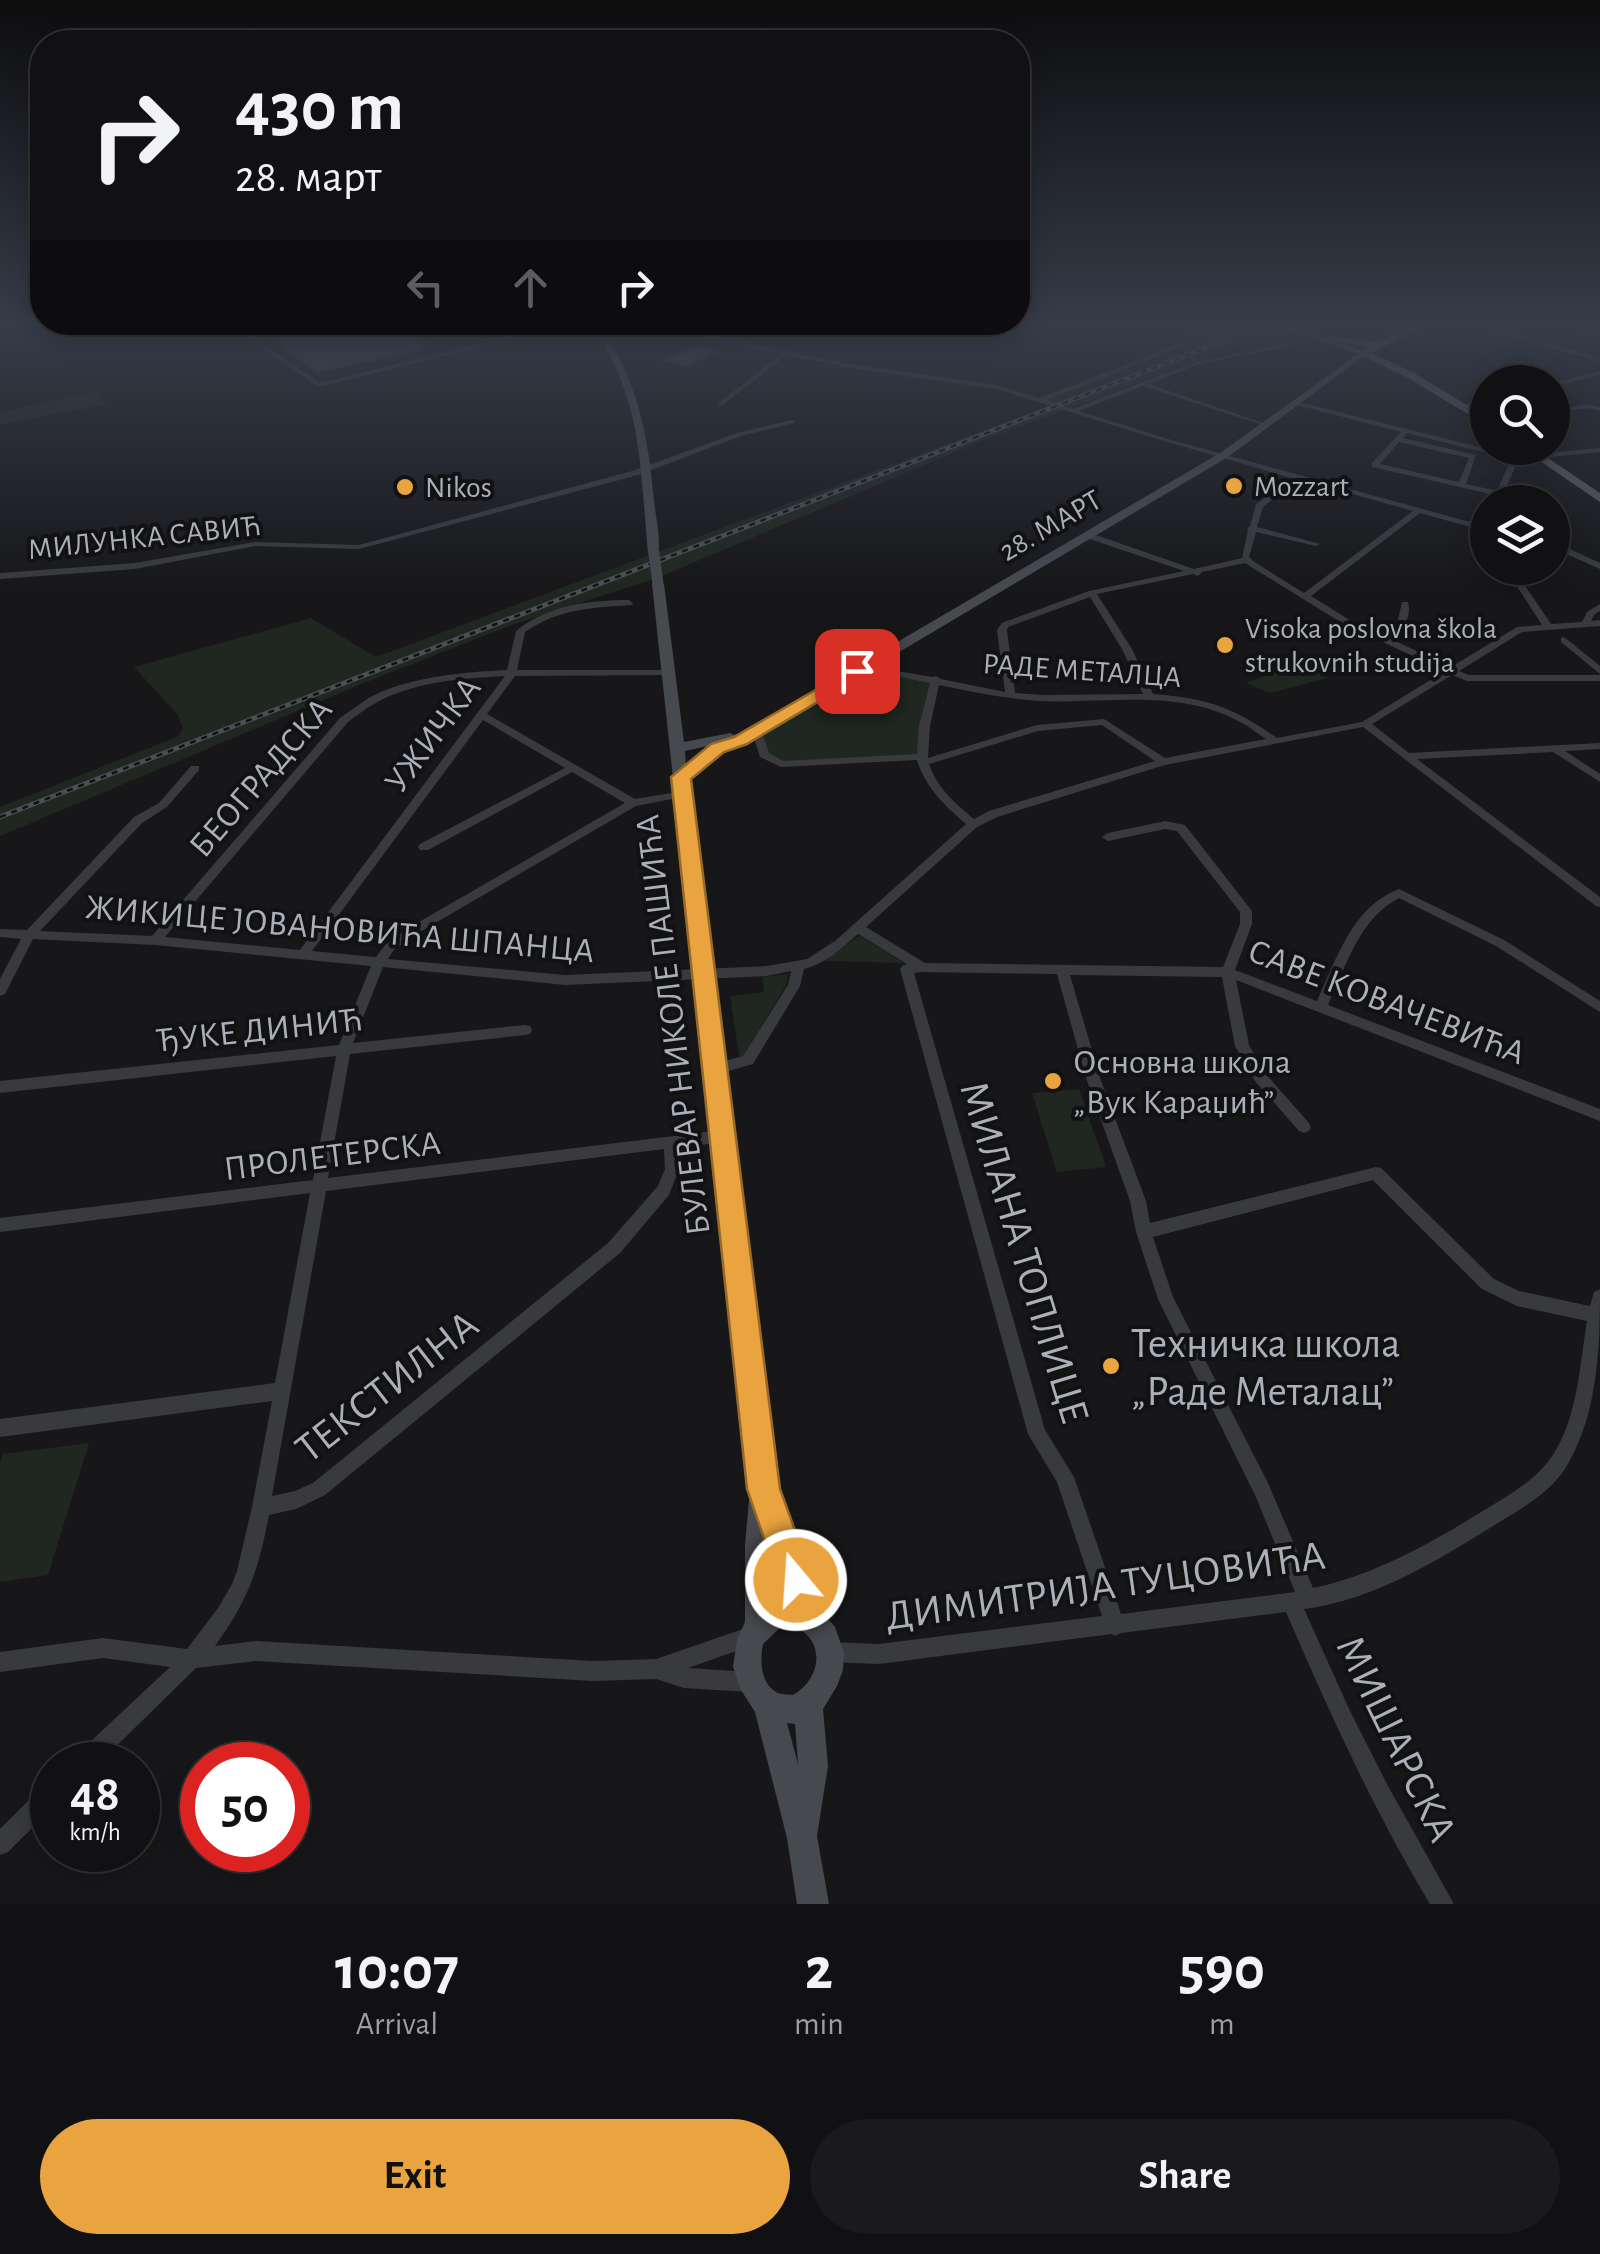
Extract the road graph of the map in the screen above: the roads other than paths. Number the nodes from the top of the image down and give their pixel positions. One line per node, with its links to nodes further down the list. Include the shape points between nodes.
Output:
1 (635, 413): 17 (main road, БУЛЕВАР НИКОЛЕ ПАШИЋА)
2 (1078, 413): 7 (street)
3 (1091, 413): 7 (street)
4 (1228, 413): 9 (street)
5 (1283, 413): 9 (main road, 28. МАРТ)
6 (1336, 413): 10 (street)
7 (1094, 418): 15 (street)
8 (792, 422): 17 (street, МИЛУНКА САВИЋ, via 739,434)
9 (1267, 426): 15 (main road, 28. МАРТ)
10 (1406, 430): 11 (street); 12 (street)
11 (1398, 439): 19 (street, via 1473,457); 19 (street, via 1375,465)
12 (1470, 446)
13 (1600, 450): 14 (street)
14 (1570, 451)
15 (1224, 455): 18 (street); 25 (main road, 28. МАРТ)
16 (1551, 465): 21 (main road)
17 (643, 471): 31 (street, МИЛУНКА САВИЋ, via 359,547 255,544 119,568); 45 (main road, БУЛЕВАР НИКОЛЕ ПАШИЋА, bridge)
18 (1299, 476): 22 (street); 24 (street, via 1259,506)
19 (1462, 485): 20 (street)
20 (1470, 488)
21 (1600, 498)
22 (1420, 510): 23 (street); 34 (street)
23 (1470, 523)
24 (1250, 528): 26 (street); 28 (street)
25 (1087, 535): 30 (street); 43 (main road, 28. МАРТ)
26 (1316, 544)
27 (1570, 552): 29 (street)
28 (1246, 560): 30 (street); 34 (street)
29 (1600, 566)
30 (1198, 573): 33 (street)
31 (0, 576)
32 (1518, 585): 40 (street)
33 (1092, 594): 49 (street, via 1002,628); 50 (street)
34 (1304, 597): 41 (street)
35 (629, 604): 47 (street, УЖИЧКА, via 582,605 529,624 517,640)
36 (1405, 604): 41 (street, via 1401,624)
37 (1600, 607): 38 (street)
38 (1586, 623): 39 (street); 40 (street)
39 (1600, 623)
40 (1540, 626): 44 (street, via 1520,629)
41 (1384, 640): 44 (street)
42 (1564, 640): 46 (street)
43 (864, 667): 48 (street, РАДЕ МЕТАЛЦА); 54 (main road, 28. МАРТ)
44 (1449, 671): 46 (street, via 1485,680); 53 (street)
45 (668, 674): 47 (street, БЕОГРАДСКА); 52 (main road, БУЛЕВАР НИКОЛЕ ПАШИЋА)
46 (1600, 674)
47 (511, 675): 51 (street, УЖИЧКА); 75 (street, БЕОГРАДСКА, via 442,678 361,705)
48 (936, 679): 49 (street, РАДЕ МЕТАЛЦА); 61 (street, РАДЕ МЕТАЛЦА)
49 (1010, 695): 50 (street, РАДЕ МЕТАЛЦА)
50 (1148, 695): 55 (street, РАДЕ МЕТАЛЦА, via 1225,713)
51 (482, 715): 64 (street); 76 (street, УЖИЧКА)
52 (673, 721): 56 (main road); 58 (main road, БУЛЕВАР НИКОЛЕ ПАШИЋА)
53 (1365, 724): 55 (street); 60 (street)
54 (755, 729): 56 (main road, 28. МАРТ); 61 (street, via 764,755 781,764)
55 (1275, 741): 62 (street)
56 (718, 744): 58 (main road); 66 (main road, 28. МАРТ)
57 (1600, 746): 59 (street)
58 (677, 748): 66 (main road, БУЛЕВАР НИКОЛЕ ПАШИЋА)
59 (1557, 750): 60 (street); 65 (street)
60 (1409, 756): 71 (street)
61 (921, 760): 62 (street, via 1038,728 1104,722); 68 (street, via 936,793)
62 (1164, 762): 68 (street)
63 (195, 768): 74 (street, ЖИКИЦЕ ЈОВАНОВИЋА ШПАНЦА)
64 (572, 768): 67 (street); 70 (street)
65 (1600, 779)
66 (682, 785): 67 (street); 83 (main road, БУЛЕВАР НИКОЛЕ ПАШИЋА)
67 (632, 803): 77 (street, via 410,934)
68 (973, 824): 72 (street)
69 (1108, 837): 82 (street, via 1165,826 1186,831 1248,914)
70 (424, 847)
71 (1600, 903)
72 (859, 929): 78 (street); 79 (street)
73 (0, 932): 74 (street, ЖИКИЦЕ ЈОВАНОВИЋА ШПАНЦА)
74 (30, 934): 75 (street, ЖИКИЦЕ ЈОВАНОВИЋА ШПАНЦА); 81 (street)
75 (155, 941): 76 (street, ЖИКИЦЕ ЈОВАНОВИЋА ШПАНЦА)
76 (303, 955): 77 (street, ЖИКИЦЕ ЈОВАНОВИЋА ШПАНЦА)
77 (379, 962): 83 (street, ЖИКИЦЕ ЈОВАНОВИЋА ШПАНЦА, via 564,980); 88 (street)
78 (798, 967): 83 (street, ЖИКИЦЕ ЈОВАНОВИЋА ШПАНЦА); 89 (street, via 794,986 748,1060)
79 (923, 968): 80 (street, САВЕ КОВАЧЕВИЋА); 105 (street, МИЛАНА ТОПЛИЦЕ, via 906,969 1037,1434 1065,1477)
80 (1062, 969): 82 (street, САВЕ КОВАЧЕВИЋА); 97 (street, МИШАРСКА)
81 (5, 972): 84 (street)
82 (1228, 972): 85 (street, САВЕ КОВАЧЕВИЋА); 92 (street, via 1246,1057)
83 (704, 976): 89 (main road, БУЛЕВАР НИКОЛЕ ПАШИЋА)
84 (0, 991)
85 (1321, 1007): 86 (street, via 1364,918 1399,893 1500,943); 91 (street, САВЕ КОВАЧЕВИЋА)
86 (1600, 1007)
87 (525, 1030): 88 (street, ЂУКЕ ДИНИЋ)
88 (344, 1049): 90 (street, ЂУКЕ ДИНИЋ); 95 (street)
89 (715, 1070): 93 (main road, БУЛЕВАР НИКОЛЕ ПАШИЋА)
90 (0, 1087)
91 (1600, 1114)
92 (1304, 1127)
93 (723, 1136): 94 (street); 101 (main road, БУЛЕВАР НИКОЛЕ ПАШИЋА)
94 (672, 1144): 95 (street, ПРОЛЕТЕРСКА); 102 (street, ТЕКСТИЛНА, via 664,1190 614,1248 318,1489)
95 (318, 1186): 96 (street, ПРОЛЕТЕРСКА); 99 (street)
96 (0, 1226)
97 (1144, 1232): 98 (street, ДИМИТРИЈА ТУЦОВИЋА, via 1376,1173 1488,1284 1517,1298); 103 (street, МИШАРСКА, via 1166,1300 1262,1489)
98 (1598, 1306): 103 (street, ДИМИТРИЈА ТУЦОВИЋА, via 1574,1434 1545,1478 1404,1568)
99 (280, 1391): 100 (street); 102 (street)
100 (0, 1428)
101 (764, 1489): 104 (main road, БУЛЕВАР НИКОЛЕ ПАШИЋА); 106 (main road, БУЛЕВАР НИКОЛЕ ПАШИЋА)
102 (261, 1507): 108 (street, via 238,1592)
103 (1300, 1601): 105 (street, ДИМИТРИЈА ТУЦОВИЋА); 118 (street, МИШАРСКА, via 1362,1761)
104 (808, 1615): 106 (main road, via 782,1610); 107 (main road, БУЛЕВАР НИКОЛЕ ПАШИЋА)
105 (1115, 1626): 107 (street, ДИМИТРИЈА ТУЦОВИЋА, via 879,1654)
106 (755, 1630): 110 (street); 111 (main road, БУЛЕВАР НИКОЛЕ ПАШИЋА, via 746,1667)
107 (831, 1652): 112 (main road, via 827,1683)
108 (190, 1659): 109 (street, via 103,1648); 110 (street, via 256,1651); 113 (street)
109 (0, 1662)
110 (656, 1669): 111 (street)
111 (759, 1694): 112 (main road, via 781,1710); 115 (main road, БУЛЕВАР НИКОЛЕ ПАШИЋА)
112 (808, 1706): 115 (main road, БУЛЕВАР НИКОЛЕ ПАШИЋА, via 813,1766)
113 (105, 1742)
114 (30, 1815): 116 (street)
115 (802, 1838): 117 (main road, БУЛЕВАР НИКОЛЕ ПАШИЋА)
116 (0, 1844)
117 (813, 1904)
118 (1443, 1904)

